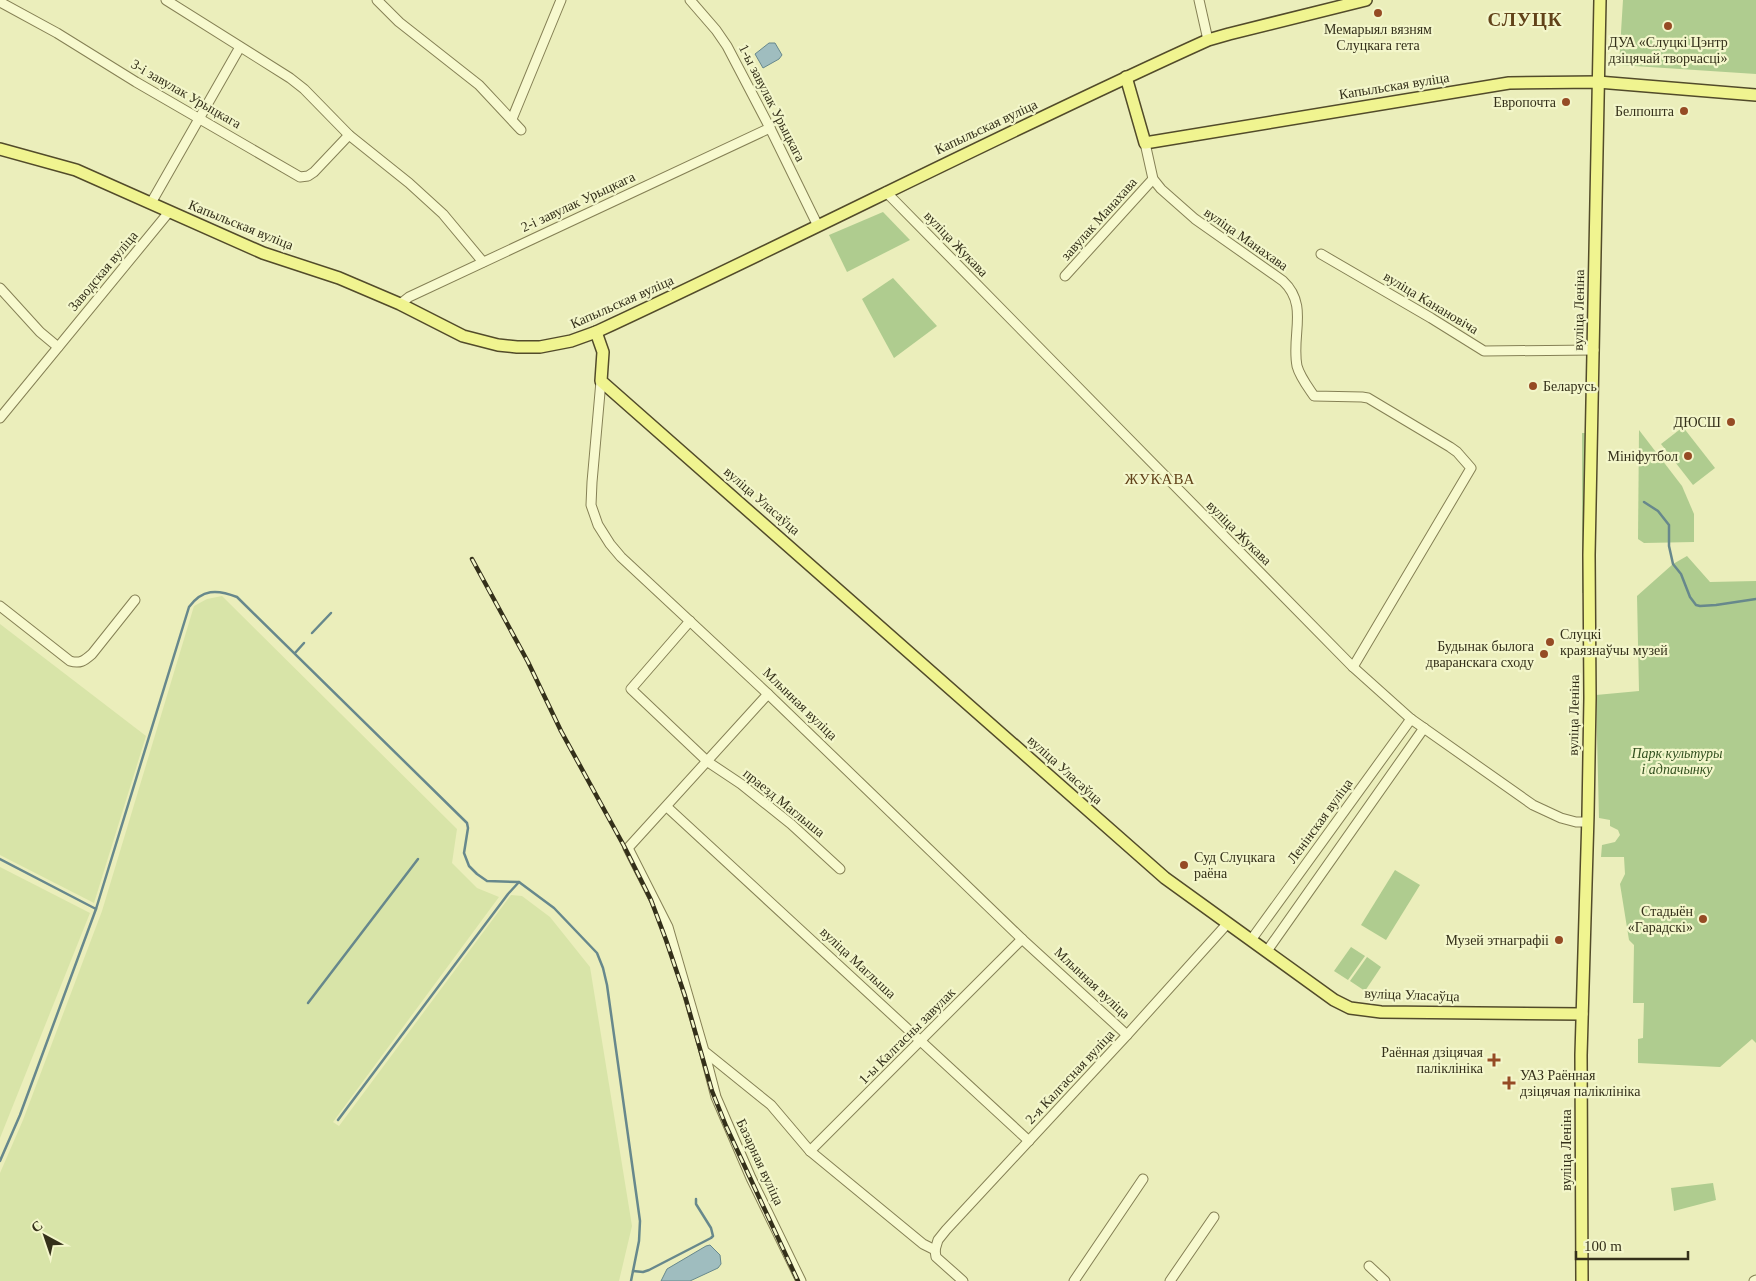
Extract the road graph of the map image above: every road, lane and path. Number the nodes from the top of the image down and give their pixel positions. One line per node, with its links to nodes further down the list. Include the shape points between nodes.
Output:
1 (166, 0): 10 (street)
2 (377, 0): 15 (street, via 399,22 479,85)
3 (561, 0): 15 (street)
4 (690, 0): 16 (street, 1-ы завулак Урыцкага, via 728,46)
5 (1199, 0): 9 (street)
6 (1366, 0): 9 (main road, Капыльская вуліца)
7 (1600, 0): 12 (main road, вуліца Леніна)
8 (0, 2): 14 (street, 3-і завулак Урыцкага)
9 (1208, 40): 11 (main road, Капыльская вуліца)
10 (240, 47): 14 (street); 18 (street, via 304,89)
11 (1126, 77): 19 (main road); 22 (main road, Капыльская вуліца)
12 (1598, 82): 13 (main road, Капыльская вуліца); 19 (main road, Капыльская вуліца, via 1509,83); 33 (main road, вуліца Леніна)
13 (1756, 95)
14 (199, 118): 18 (street, 3-і завулак Урыцкага, via 300,177 314,172); 23 (street)
15 (512, 119): 17 (street)
16 (770, 128): 25 (street, 1-ы завулак Урыцкага); 27 (street, 2-і завулак Урыцкага)
17 (521, 130)
18 (350, 135): 27 (street, via 443,214)
19 (1145, 143): 21 (street)
20 (0, 149): 23 (main road, Капыльская вуліца, via 76,170)
21 (1153, 179): 28 (street, завулак Манахава); 39 (street, вуліца Манахава, via 1177,205 1283,281 1293,293 1297,311 1297,366 1314,396 1368,398 1457,452 1471,468)
22 (886, 192): 25 (main road, Капыльская вуліца); 39 (street, вуліца Жукава)
23 (151, 203): 24 (main road, Капыльская вуліца)
24 (169, 212): 30 (main road, Капыльская вуліца, via 263,253 339,278); 32 (street, Заводская вуліца)
25 (818, 226): 31 (main road, Капыльская вуліца)
26 (1321, 254): 33 (street, вуліца Канановіча, via 1484,351)
27 (483, 262): 30 (street, 2-і завулак Урыцкага)
28 (1065, 276)
29 (0, 288): 32 (street)
30 (400, 304): 31 (main road, Капыльская вуліца, via 463,336 517,347 571,342)
31 (596, 332): 34 (main road, Млынная вуліца, via 603,352)
32 (58, 347): 35 (street, Заводская вуліца)
33 (1594, 350): 45 (main road, вуліца Леніна)
34 (601, 381): 38 (street, Млынная вуліца, via 592,482 592,505 598,525 621,557); 47 (main road, вуліца Уласаўца, via 1165,878)
35 (0, 418)
36 (135, 600): 37 (street, via 92,654 77,663 70,661)
37 (0, 606)
38 (690, 621): 40 (street, Млынная вуліца); 43 (street, праезд Маглыша, via 631,689)
39 (1353, 667): 41 (street, вуліца Жукава)
40 (768, 694): 43 (street); 48 (street, Млынная вуліца)
41 (1411, 718): 42 (street, вуліца Жукава); 49 (street, Ленінская вуліца)
42 (1424, 728): 45 (street, вуліца Жукава, via 1534,805 1561,818); 50 (street)
43 (708, 762): 44 (street); 46 (street, праезд Маглыша, via 791,824)
44 (667, 806): 53 (street, вуліца Маглыша); 54 (street, Базарная вуліца, via 628,848 668,927)
45 (1588, 822): 51 (main road, вуліца Леніна)
46 (840, 869)
47 (1227, 924): 49 (main road, вуліца Уласаўца); 52 (street, 2-я Калгасная вуліца)
48 (1022, 939): 52 (street, Млынная вуліца); 53 (street, 1-ы Калгасны завулак)
49 (1251, 940): 50 (main road, вуліца Уласаўца)
50 (1267, 951): 51 (main road, вуліца Уласаўца, via 1350,1008 1381,1012)
51 (1582, 1014): 66 (main road, вуліца Леніна)
52 (1127, 1036): 55 (street, 2-я Калгасная вуліца)
53 (922, 1041): 55 (street, вуліца Маглыша); 56 (street, 1-ы Калгасны завулак)
54 (704, 1051): 56 (street, via 771,1105); 61 (street, Базарная вуліца, via 716,1097)
55 (1030, 1141): 59 (street, 2-я Калгасная вуліца, via 946,1230)
56 (810, 1151): 59 (street)
57 (1143, 1179): 63 (street)
58 (1214, 1217): 64 (street)
59 (934, 1250): 62 (street, via 936,1257)
60 (1369, 1266): 65 (street)
61 (801, 1281)
62 (963, 1281)
63 (1074, 1281)
64 (1170, 1281)
65 (1385, 1281)
66 (1582, 1281)

